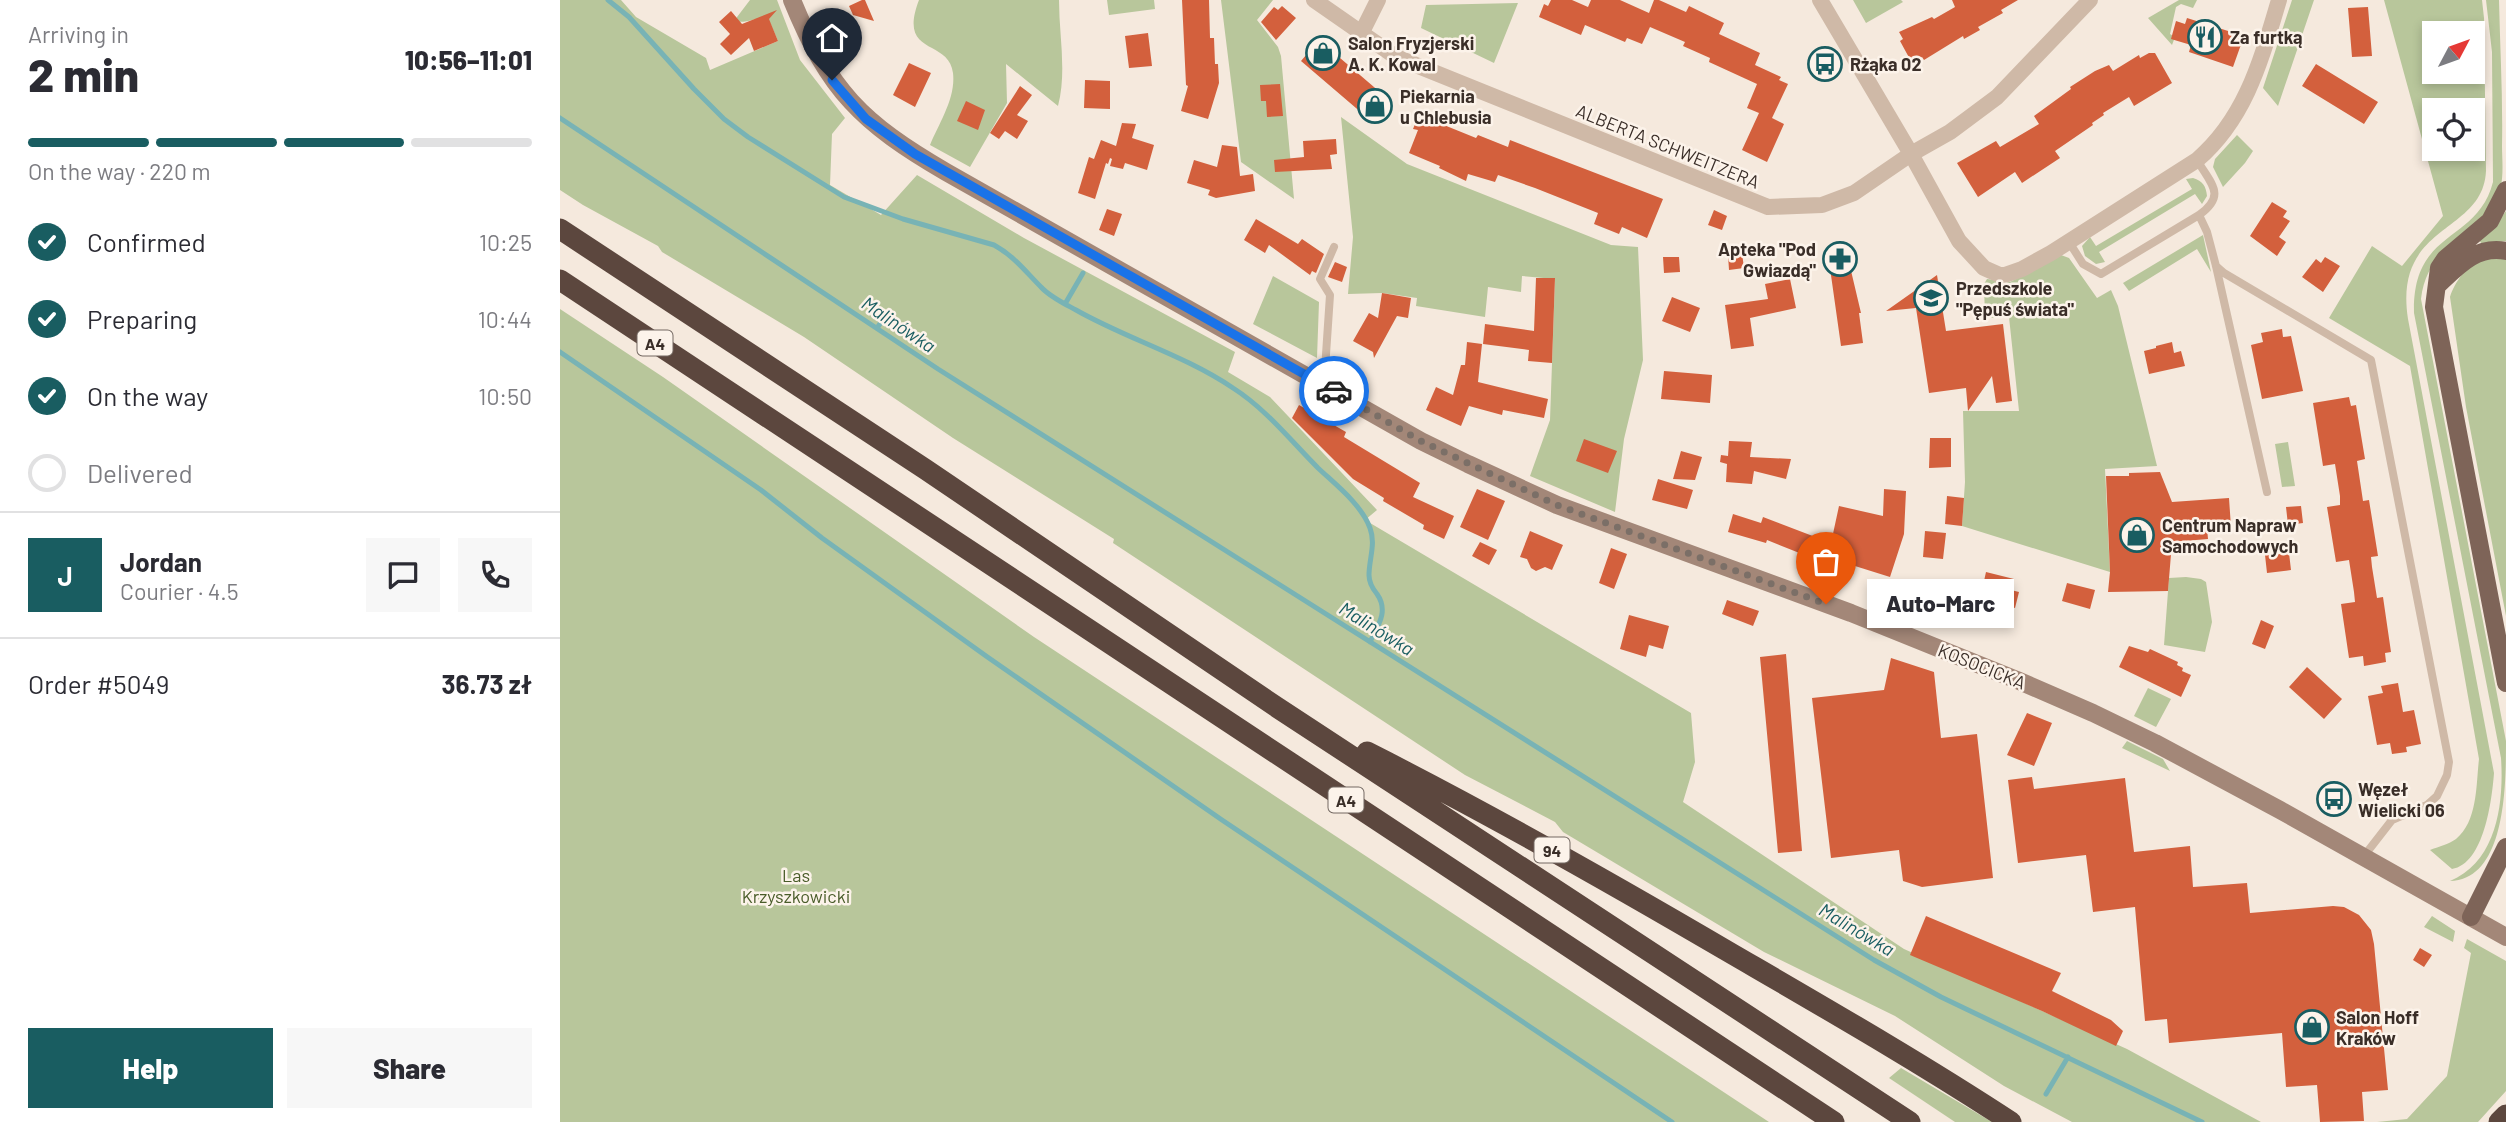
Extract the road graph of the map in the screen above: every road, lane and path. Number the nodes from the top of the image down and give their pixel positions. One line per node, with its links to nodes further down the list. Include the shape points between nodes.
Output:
1 (792, 0): 19 (street, KOSOCICKA, via 832,80 873,125 946,172)
2 (1314, 0): 7 (street, ALBERTA SCHWEITZERA)
3 (1378, 0): 7 (street)
4 (1820, 0): 8 (street)
5 (2091, 0): 8 (street, ALBERTA SCHWEITZERA, via 1997,97)
6 (2279, 0): 9 (street, via 2263,57 2240,109 2224,135)
7 (1361, 34): 8 (street, ALBERTA SCHWEITZERA, via 1396,57 1768,207 1822,205 1854,193)
8 (1911, 154): 13 (street, via 1959,241 1984,268 2002,276)
9 (2197, 160): 11 (lane, via 2215,196 2214,203); 13 (street)
10 (2506, 190): 18 (main road, via 2490,220 2445,259)
11 (2199, 215): 13 (lane, via 2101,274 2083,264); 16 (lane)
12 (560, 229): 22 (highway, A4)
13 (2069, 242)
14 (1334, 247): 19 (lane, via 1320,279 1330,295)
15 (2506, 251): 18 (main road, via 2476,254)
16 (2216, 265): 20 (lane); 24 (lane, via 2371,360 2449,762 2437,796 2392,820)
17 (560, 280): 27 (highway, A4)
18 (2437, 286): 21 (main road, via 2435,320)
19 (1324, 384): 24 (street, KOSOCICKA, via 1421,441 1557,505 1851,613 2093,713)
20 (2267, 492)
21 (2506, 683)
22 (1278, 708): 29 (highway, 94, via 1460,798 1640,899); 32 (highway, A4)
23 (2506, 847): 25 (main road)
24 (2364, 856): 25 (street, KOSOCICKA)
25 (2471, 917): 26 (street, KOSOCICKA)
26 (2506, 937)
27 (1809, 1105): 30 (highway); 31 (highway, A4)
28 (2506, 1115): 33 (highway)
29 (2009, 1119)
30 (1828, 1122)
31 (1834, 1122)
32 (1910, 1122)
33 (2499, 1122)

